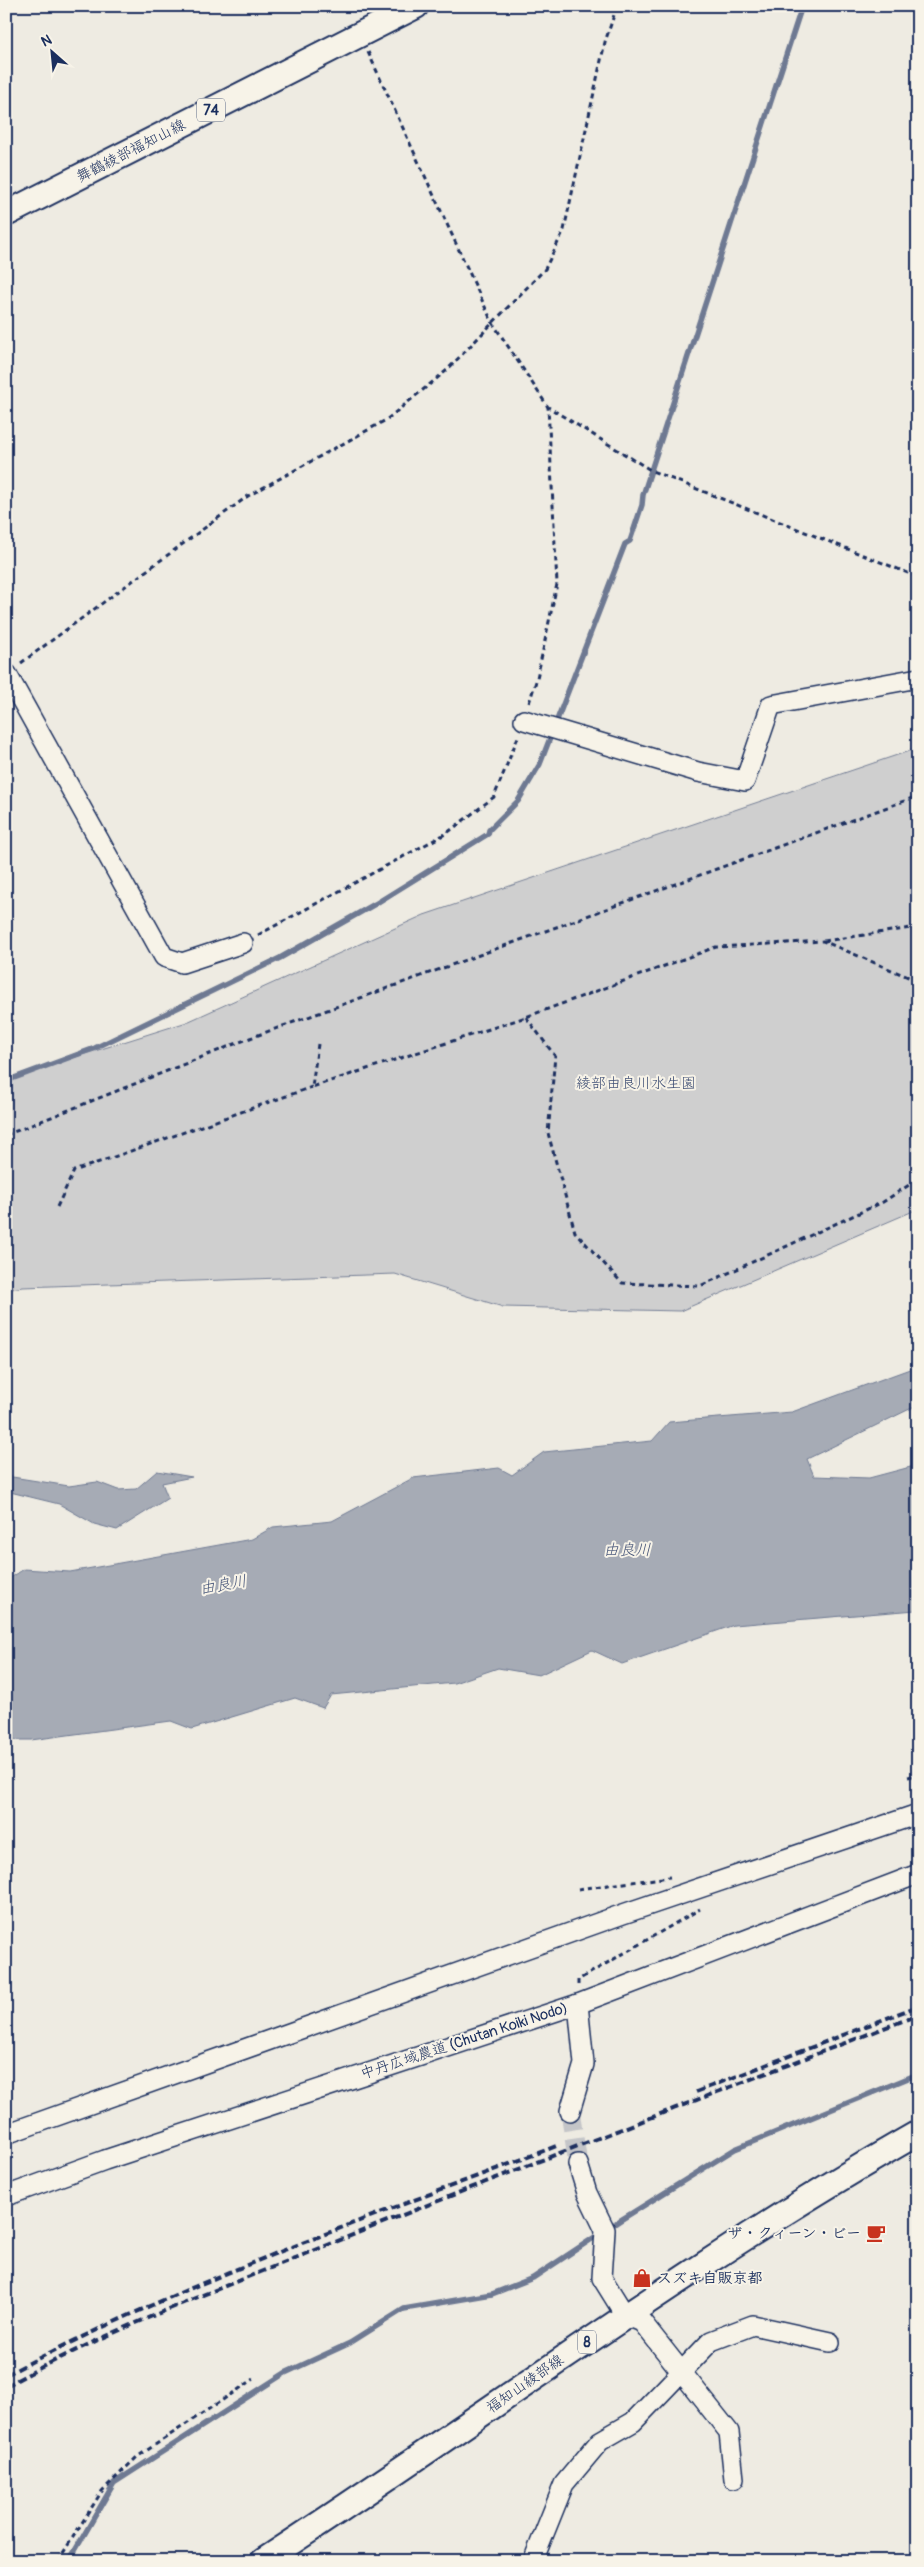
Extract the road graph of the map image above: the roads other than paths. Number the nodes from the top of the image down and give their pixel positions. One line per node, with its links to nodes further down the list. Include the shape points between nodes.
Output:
1 (416, 6): 2 (main road, 舞鶴綾部福知山線 / 74)
2 (6, 214)
3 (7, 674): 6 (street, via 164,957 182,963)
4 (918, 678): 5 (street, via 771,705 745,781 698,772)
5 (524, 720)
6 (243, 944)
7 (918, 1814): 11 (street, via 623,1914)
8 (918, 1874): 9 (street, 中丹広域農道 (Chutan Koiki Nodo))
9 (578, 2004): 10 (street, via 584,2064); 14 (street, 中丹広域農道 (Chutan Koiki Nodo), via 105,2160)
10 (570, 2111)
11 (6, 2134)
12 (918, 2134): 15 (main road, 福知山綾部線 / 8, via 874,2158)
13 (578, 2164): 15 (street, via 587,2193 605,2230 602,2278)
14 (6, 2196)
15 (625, 2315): 17 (street, via 642,2322); 19 (main road, 福知山綾部線 / 8, via 398,2473)
16 (830, 2342): 17 (street, via 753,2325 711,2341)
17 (681, 2371): 18 (street, via 729,2432); 20 (street, via 633,2422 600,2441 564,2484)
18 (734, 2479)
19 (262, 2561)
20 (533, 2561)

